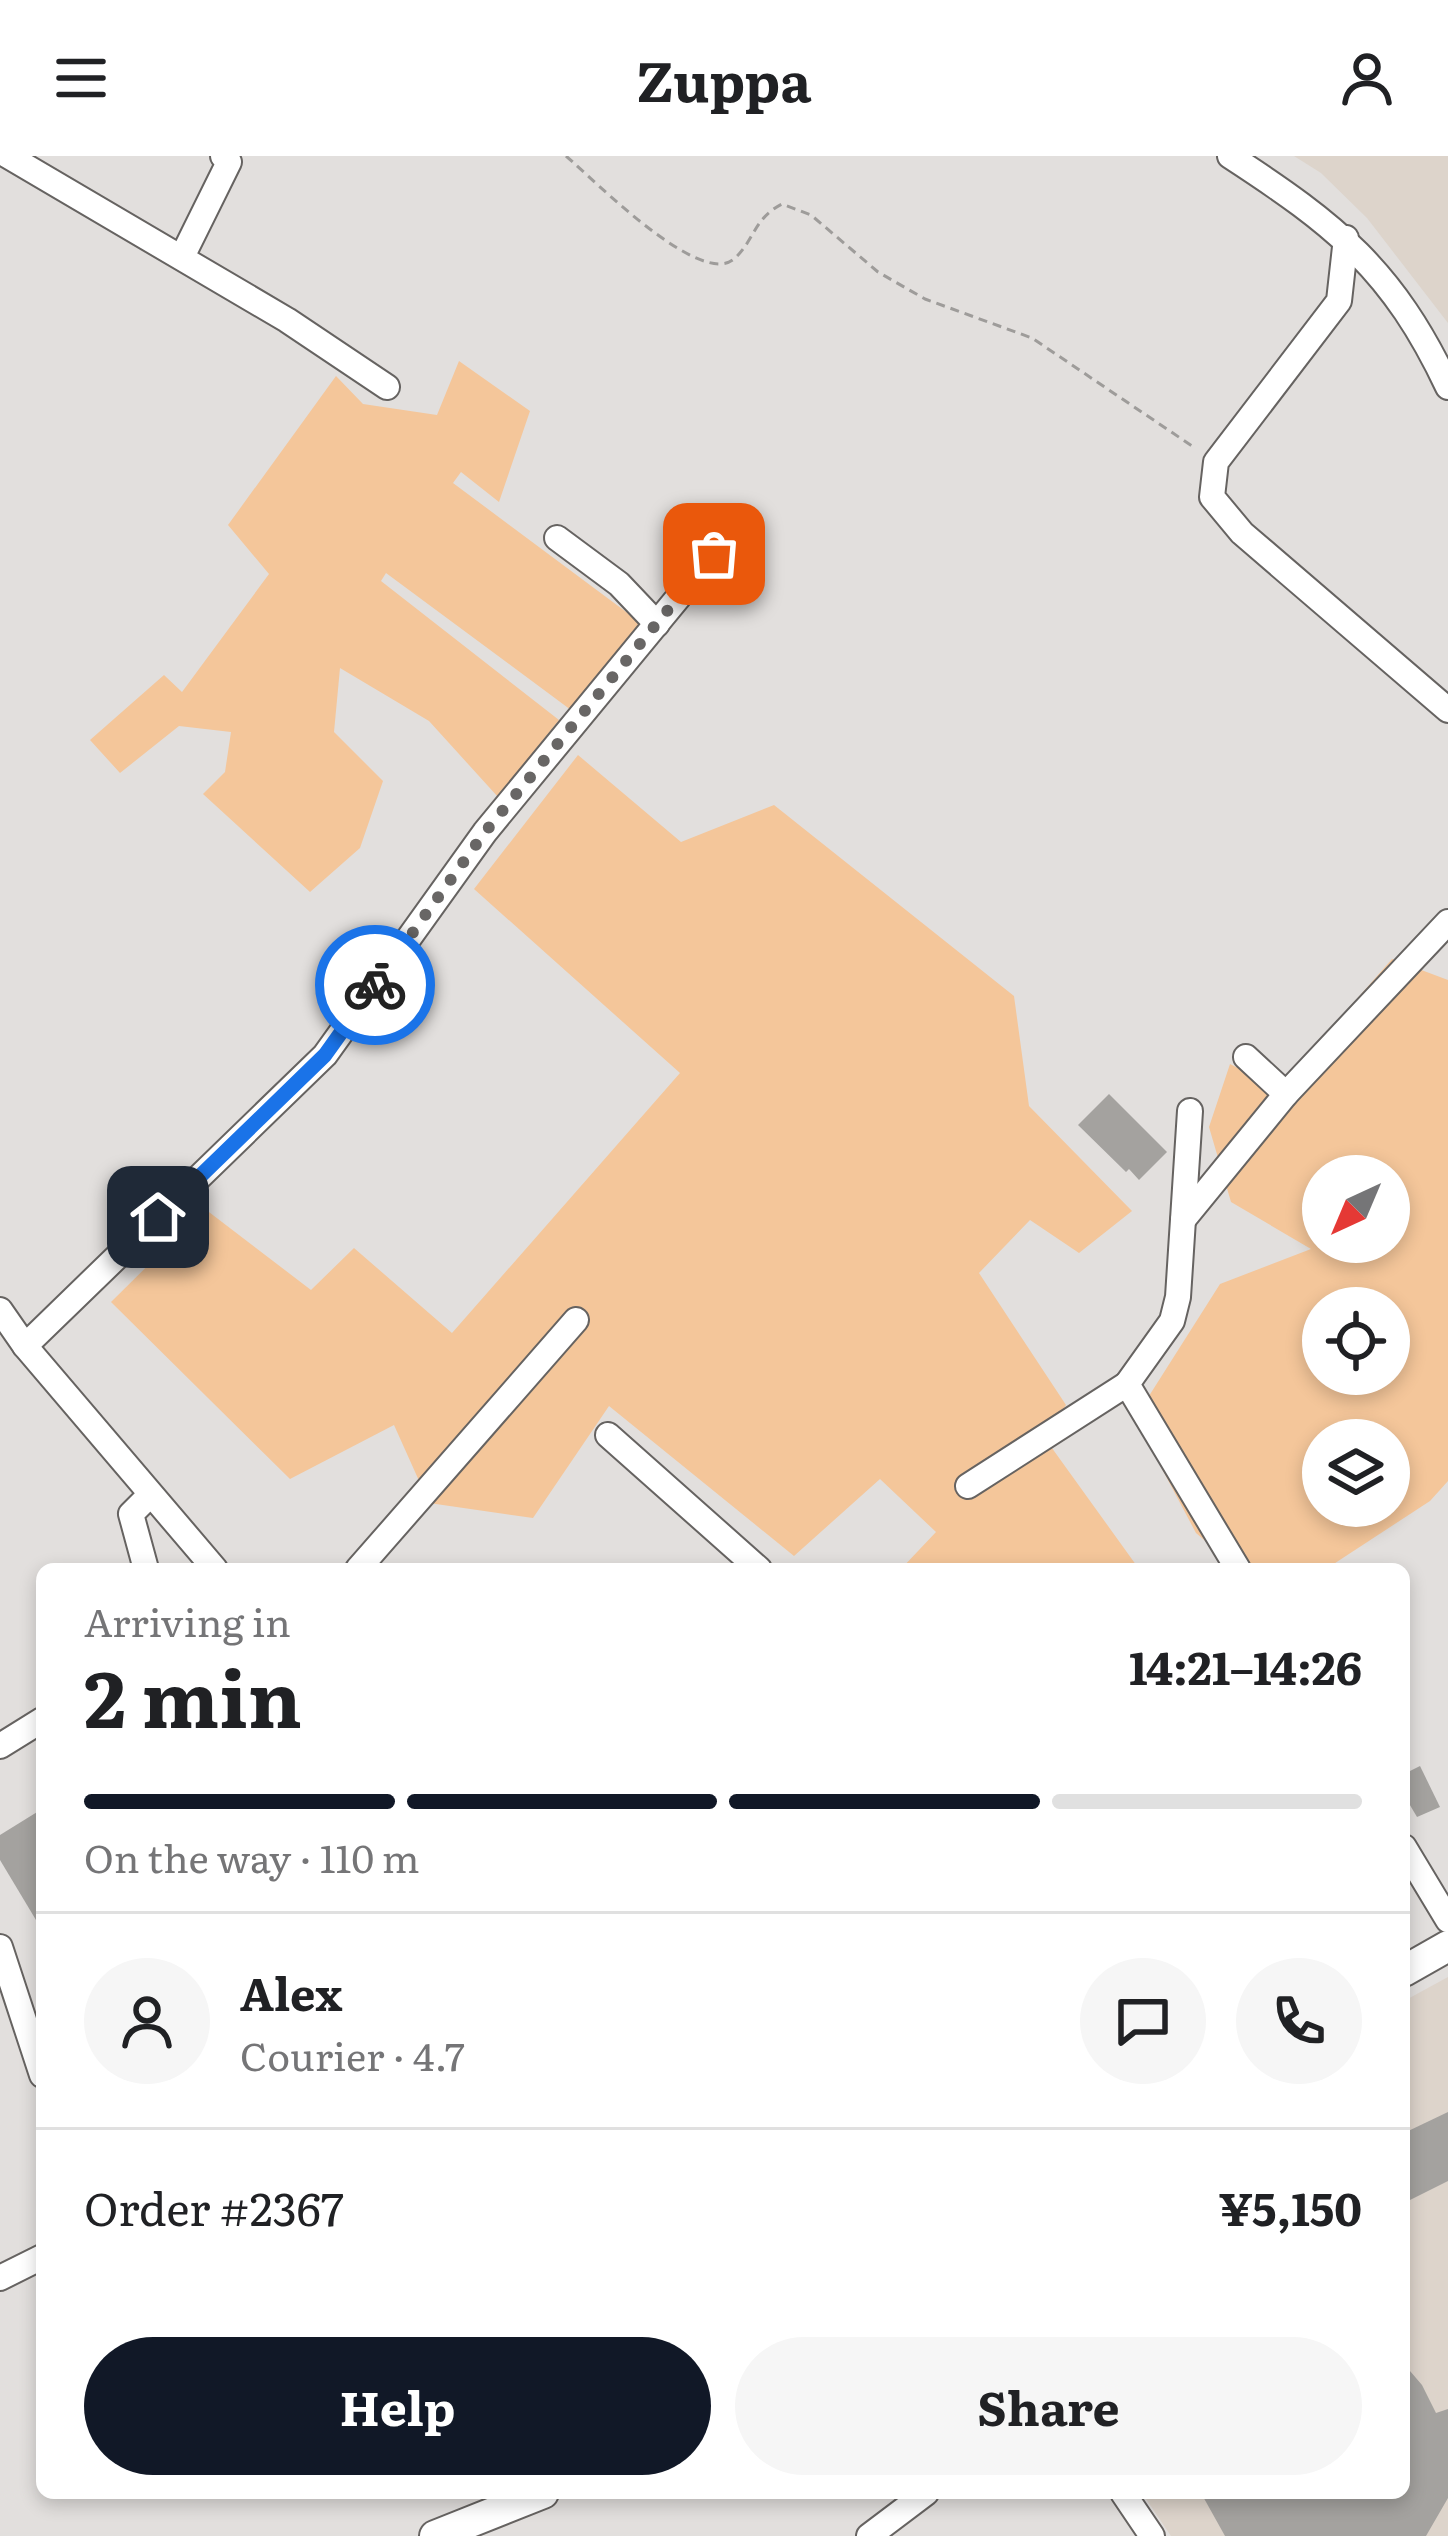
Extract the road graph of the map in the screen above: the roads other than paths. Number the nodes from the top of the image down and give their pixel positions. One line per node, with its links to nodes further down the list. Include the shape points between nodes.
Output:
1 (8, 156): 5 (street)
2 (223, 156): 5 (street, via 229,162)
3 (1230, 156): 4 (street)
4 (1346, 238): 7 (street, via 1394,290); 11 (street, via 1339,301 1216,462 1212,497 1242,533)
5 (182, 257): 6 (street)
6 (387, 387)
7 (1448, 387)
8 (557, 538): 10 (street, via 620,584)
9 (714, 554): 10 (street)
10 (657, 624): 19 (street, via 485,832 325,1055)
11 (1448, 710)
12 (1448, 922): 14 (street)
13 (1246, 1057): 14 (street)
14 (1286, 1094): 16 (street)
15 (1190, 1111): 16 (street)
16 (1183, 1220): 20 (street, via 1172,1322)
17 (0, 1310): 19 (street)
18 (576, 1320): 26 (street)
19 (25, 1346): 23 (street)
20 (1127, 1384): 22 (street); 28 (street)
21 (608, 1435): 27 (street)
22 (968, 1486)
23 (150, 1495): 24 (street, via 130,1514); 25 (street)
24 (144, 1563)
25 (210, 1563)
26 (363, 1563)
27 (752, 1563)
28 (1234, 1563)
29 (36, 1724): 30 (street)
30 (0, 1746)
31 (1410, 1856): 32 (street)
32 (1448, 1920)
33 (1448, 1946): 35 (main road)
34 (0, 1947): 36 (street)
35 (1410, 1967)
36 (36, 2057)
37 (36, 2260): 38 (street)
38 (0, 2278)
39 (528, 2499): 43 (main road)
40 (918, 2499): 44 (street)
41 (1126, 2499): 42 (street)
42 (1143, 2533)
43 (435, 2536)
44 (869, 2536)

